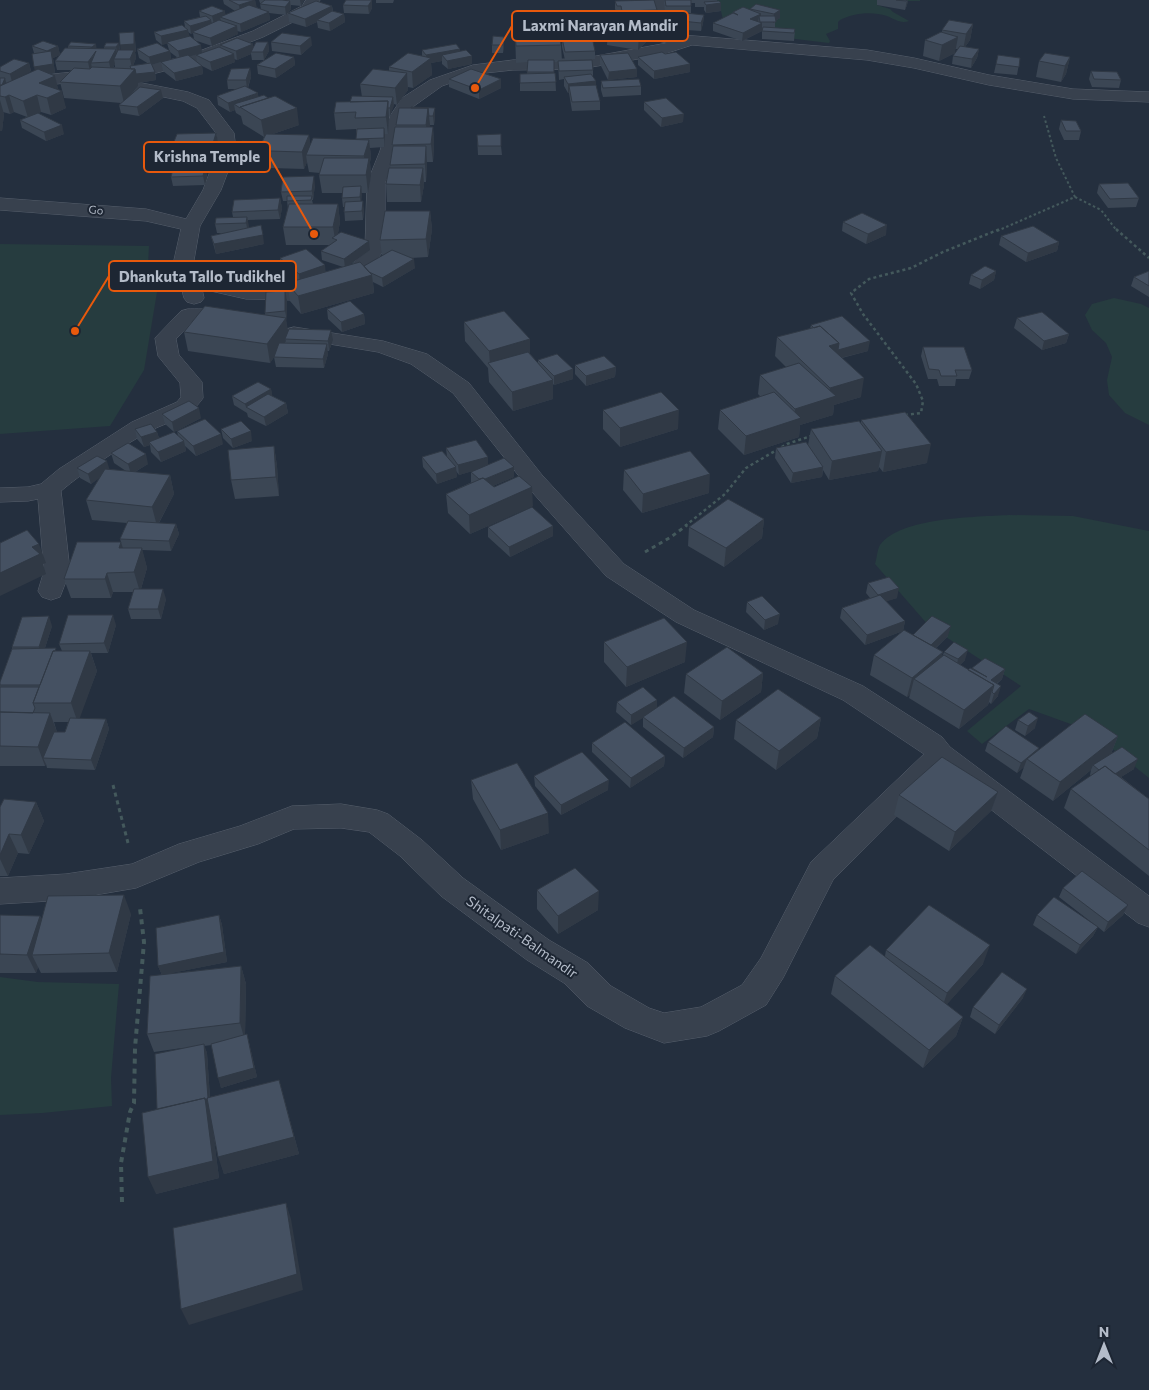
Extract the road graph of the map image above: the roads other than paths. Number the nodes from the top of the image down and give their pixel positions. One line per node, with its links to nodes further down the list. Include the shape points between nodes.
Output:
1 (313, 0): 4 (street, via 308,8 258,34 192,60 148,70)
2 (657, 0): 3 (street, via 663,38)
3 (689, 41): 5 (street, via 867,55 1073,94); 9 (street, via 661,50 580,64 514,65 473,70 436,83 408,102 398,116 376,183 375,249 360,268 310,292 296,294 246,293)
4 (68, 76): 6 (street); 8 (street, via 158,90 203,104 225,133 227,150 212,190)
5 (1149, 97)
6 (0, 100)
7 (0, 204): 8 (street, Go, via 146,215)
8 (191, 226): 9 (street, via 184,260)
9 (189, 280): 10 (street, via 195,301)
10 (210, 316): 11 (street, via 188,315 165,338 169,356 191,382 192,398 185,407 140,427); 14 (street, via 264,329 383,347 419,359 461,388 534,480 615,570 685,616 853,693 932,744)
11 (49, 489): 12 (street); 13 (street, via 57,571)
12 (0, 495)
13 (52, 591)
14 (940, 755): 15 (street, Shitalpati-Balmandir, via 822,871 772,968 754,995 707,1021 664,1028 637,1018 600,996 576,973 538,950 452,887 411,848 377,822 341,816 292,818 190,853 136,876 66,887); 16 (street)
15 (0, 891)
16 (1149, 914)

